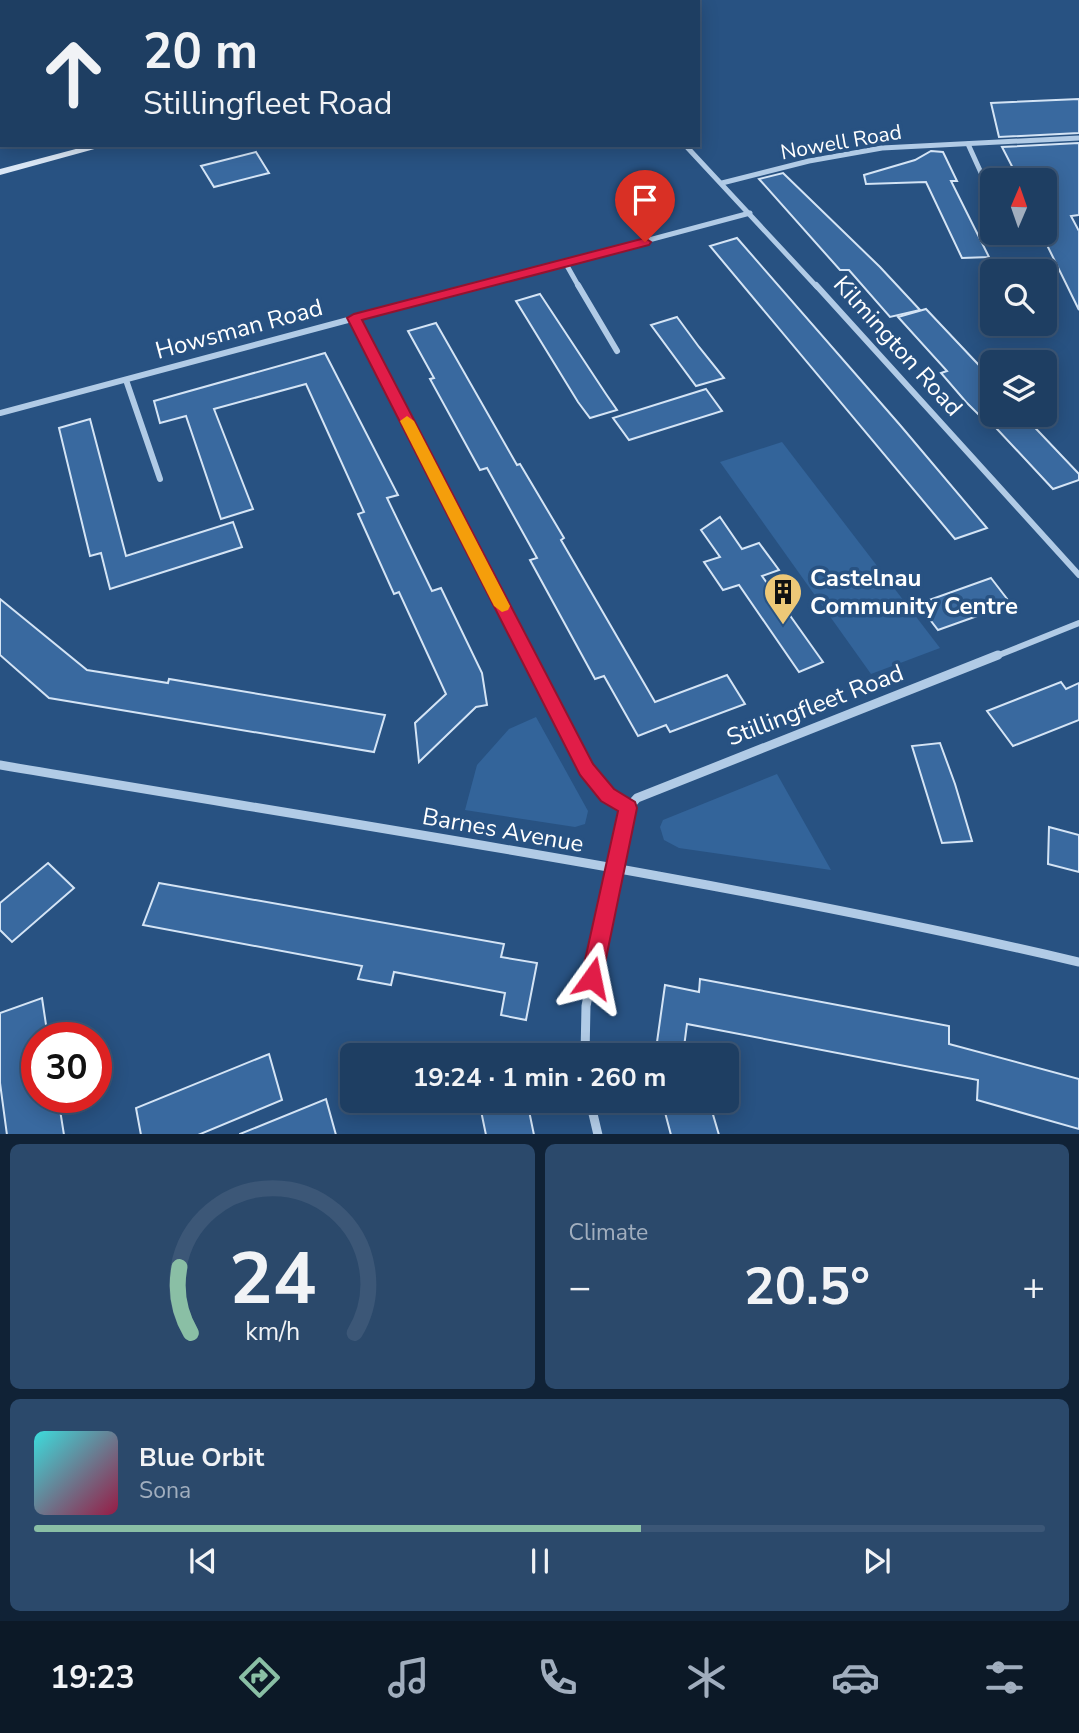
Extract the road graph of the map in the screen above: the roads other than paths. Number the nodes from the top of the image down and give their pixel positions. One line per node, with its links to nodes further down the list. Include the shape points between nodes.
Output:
1 (1079, 138): 2 (street, Nowell Road)
2 (968, 144): 5 (street); 7 (street, Nowell Road, via 863,150)
3 (96, 147): 6 (main road)
4 (687, 147): 7 (street, Kilmington Road)
5 (980, 170)
6 (0, 172)
7 (722, 183): 8 (street, Kilmington Road)
8 (750, 213): 9 (street, Howsman Road); 15 (street, Kilmington Road)
9 (566, 264): 10 (street, Howsman Road); 11 (street)
10 (354, 318): 12 (street, Howsman Road); 18 (street, via 587,770 607,795)
11 (617, 351)
12 (126, 380): 13 (street, Howsman Road); 14 (street)
13 (0, 413)
14 (160, 479)
15 (1079, 575)
16 (1079, 623): 18 (street, Stillingfleet Road, via 648,791)
17 (0, 765): 19 (street, Barnes Avenue)
18 (628, 808): 19 (street)
19 (614, 869): 20 (street, Barnes Avenue, via 929,927); 21 (street, via 586,1006)
20 (1079, 962)
21 (585, 1043)
22 (593, 1113): 23 (street)
23 (598, 1134)

